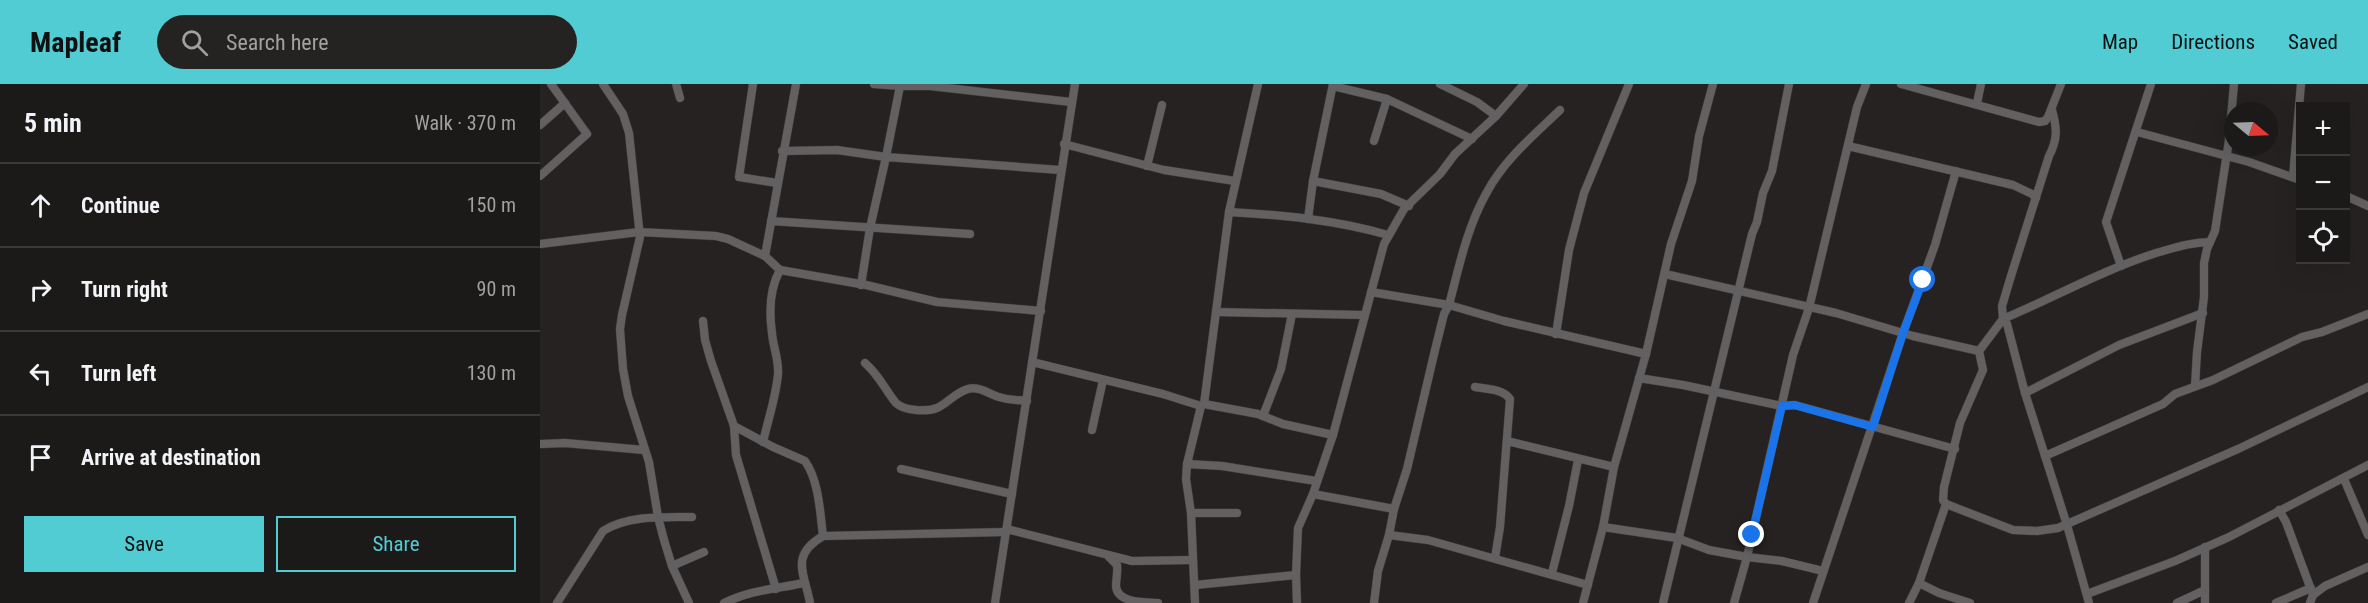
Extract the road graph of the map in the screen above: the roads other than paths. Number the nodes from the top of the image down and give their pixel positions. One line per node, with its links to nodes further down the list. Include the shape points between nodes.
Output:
1 (551, 84): 26 (street)
2 (603, 84): 58 (street, via 629,133)
3 (676, 84): 23 (street)
4 (753, 84): 49 (street, via 739,177)
5 (796, 84): 38 (street)
6 (874, 84): 21 (street)
7 (1075, 84): 25 (street)
8 (1258, 84): 47 (street)
9 (1440, 84): 31 (street)
10 (1524, 84): 31 (street)
11 (1629, 84): 81 (street, via 1584,193 1567,260)
12 (1713, 84): 66 (street, via 1692,181)
13 (1789, 84): 68 (street, via 1772,171 1762,193)
14 (1866, 84): 37 (street)
15 (1901, 84): 27 (street)
16 (1981, 84): 27 (street)
17 (2061, 84): 30 (street)
18 (2151, 84): 33 (street)
19 (2234, 84): 40 (street)
20 (2301, 84): 39 (street)
21 (900, 85): 25 (street); 41 (street)
22 (1333, 85): 24 (street); 48 (street)
23 (680, 98)
24 (1387, 99): 34 (street); 35 (street)
25 (1071, 102): 36 (street)
26 (565, 103): 32 (street); 45 (street, via 587,134)
27 (1977, 104): 30 (street, via 2039,122 2045,121)
28 (1162, 105): 42 (street)
29 (1560, 110): 70 (street, via 1511,159 1486,192 1465,245)
30 (2052, 110): 50 (street, via 2058,128)
31 (1496, 116): 34 (street)
32 (540, 125)
33 (2137, 132): 40 (street); 64 (street, via 2106,222)
34 (1472, 139): 52 (street)
35 (1374, 141)
36 (1064, 144): 42 (street); 43 (street)
37 (1848, 146): 44 (street); 71 (street)
38 (782, 151): 41 (street, via 837,150); 49 (street)
39 (2298, 156)
40 (2226, 157): 46 (street); 61 (street)
41 (886, 158): 43 (street); 57 (street)
42 (1148, 166): 47 (street)
43 (1060, 170): 72 (street)
44 (1956, 171): 50 (street, via 2013,185); 80 (street, via 1935,246)
45 (540, 176)
46 (2296, 178)
47 (1235, 181): 54 (street)
48 (1313, 181): 52 (street, via 1381,194); 55 (street)
49 (777, 183): 56 (street)
50 (2036, 198): 78 (street, via 2002,306)
51 (2350, 198): 53 (street)
52 (1409, 206): 60 (street)
53 (2368, 206)
54 (1229, 212): 55 (street); 73 (street)
55 (1308, 219): 60 (street)
56 (771, 221): 57 (street); 63 (street)
57 (870, 228): 59 (street); 67 (street)
58 (639, 232): 62 (street); 63 (street, via 716,236); 105 (street, via 620,328 628,396)
59 (970, 234)
60 (1388, 235): 69 (street)
61 (2210, 242): 64 (street, via 2184,244); 74 (street, via 2204,263)
62 (540, 244)
63 (765, 255): 65 (street)
64 (2121, 266): 78 (street)
65 (780, 270): 67 (street); 102 (street, via 771,297 778,374)
66 (1665, 274): 68 (street); 83 (street)
67 (861, 285): 72 (street, via 937,302)
68 (1737, 291): 71 (street); 91 (street)
69 (1371, 292): 70 (street); 77 (street)
70 (1449, 305): 81 (street); 117 (street)
71 (1809, 308): 80 (street); 95 (street)
72 (1041, 311): 84 (street)
73 (1216, 312): 75 (street); 94 (street)
74 (2203, 313): 88 (street); 92 (street, via 2119,345)
75 (1292, 314): 77 (street); 96 (street, via 1281,369)
76 (2368, 314): 88 (street, via 2302,337)
77 (1364, 315): 100 (street)
78 (2003, 319): 82 (street); 92 (street)
79 (703, 321): 97 (street, via 708,350)
80 (1903, 333): 82 (street); 98 (street)
81 (1557, 334): 83 (street)
82 (1979, 351): 104 (street, via 1983,370 1960,423)
83 (1646, 354): 86 (street)
84 (1032, 362): 87 (street); 93 (street)
85 (865, 363): 93 (street, via 901,406 937,408 969,388)
86 (1639, 378): 91 (street); 110 (street)
87 (1103, 380): 94 (street); 99 (street)
88 (2195, 386): 106 (street)
89 (1475, 387): 101 (street, via 1507,394 1510,399)
90 (2368, 387): 123 (street)
91 (1713, 391): 95 (street); 129 (street)
92 (2025, 393): 106 (street)
93 (1027, 401): 114 (street)
94 (1203, 405): 96 (street); 108 (street)
95 (1782, 406): 98 (street, via 1794,405); 133 (street)
96 (1263, 416): 100 (street)
97 (734, 426): 102 (street); 145 (street, via 736,455)
98 (1873, 427): 104 (street); 138 (street)
99 (1092, 430)
100 (1333, 435): 113 (street)
101 (1507, 441): 107 (street); 134 (street)
102 (763, 442): 127 (street, via 808,466)
103 (540, 444): 105 (street)
104 (1955, 449): 116 (street, via 1944,487)
105 (644, 450): 121 (street)
106 (2045, 456): 123 (street)
107 (1578, 460): 110 (street); 139 (street)
108 (1186, 464): 113 (street, via 1221,465); 119 (street)
109 (2368, 465): 112 (street)
110 (1614, 468): 124 (street)
111 (901, 469): 114 (street)
112 (2344, 479): 118 (street); 128 (street)
113 (1316, 481): 115 (street)
114 (1012, 494): 125 (street)
115 (1313, 494): 117 (street); 140 (street, via 1298,528)
116 (1946, 504): 123 (street, via 2013,530 2037,531); 142 (street)
117 (1394, 509): 126 (street)
118 (2279, 510): 130 (street); 147 (street)
119 (1191, 513): 120 (street); 135 (street)
120 (1237, 513)
121 (658, 517): 122 (street); 136 (street); 149 (street, via 603,531)
122 (692, 517)
123 (2067, 525): 148 (street)
124 (1603, 527): 129 (street); 144 (street)
125 (1006, 531): 127 (street); 132 (street); 153 (street)
126 (1389, 535): 134 (street, via 1428,540); 157 (street)
127 (823, 536): 141 (street, via 806,552 802,566)
128 (2368, 536)
129 (1677, 538): 133 (street, via 1709,550); 159 (street)
130 (2205, 548): 146 (street); 148 (street)
131 (704, 552): 136 (street)
132 (1107, 556): 135 (street, via 1132,561); 154 (street, via 1117,565 1116,588 1120,597 1126,601)
133 (1747, 557): 138 (street); 160 (street)
134 (1495, 558): 139 (street)
135 (1193, 560): 143 (street)
136 (672, 566): 150 (street)
137 (2368, 567): 147 (street)
138 (1823, 572): 161 (street)
139 (1552, 573): 144 (street)
140 (1296, 575): 143 (street); 156 (street)
141 (804, 583): 145 (street); 152 (street)
142 (1919, 583): 162 (street); 163 (street)
143 (1195, 585): 155 (street)
144 (1588, 585): 158 (street)
145 (776, 589): 151 (street, via 752,591)
146 (2205, 590): 164 (street); 165 (street)
147 (2312, 591): 166 (street); 167 (street)
148 (2088, 599)
149 (557, 603)
150 (689, 603)
151 (724, 603)
152 (810, 603)
153 (995, 603)
154 (1158, 603)
155 (1195, 603)
156 (1297, 603)
157 (1374, 603)
158 (1583, 603)
159 (1663, 603)
160 (1734, 603)
161 (1814, 603)
162 (1909, 603)
163 (1970, 603)
164 (2177, 603)
165 (2205, 603)
166 (2276, 603)
167 (2310, 603)

